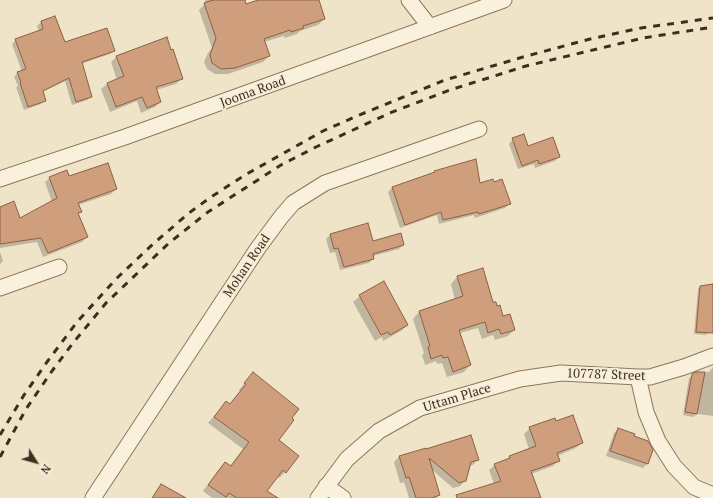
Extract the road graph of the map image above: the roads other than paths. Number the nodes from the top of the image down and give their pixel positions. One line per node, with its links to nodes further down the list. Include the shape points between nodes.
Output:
1 (409, 0): 3 (street)
2 (504, 0): 3 (street, Jooma Road)
3 (430, 27): 5 (street, Jooma Road, via 125,138)
4 (479, 129): 13 (street, Mohan Road, via 325,183 293,203 258,248)
5 (0, 179)
6 (59, 268): 7 (street)
7 (0, 288)
8 (713, 356): 9 (street, 107787 Street, via 660,374)
9 (638, 377): 10 (street, 107787 Street, via 561,373); 12 (street, via 646,412 658,441 674,466 694,486)
10 (520, 379): 11 (street, Uttam Place, via 420,408 379,431 347,459)
11 (326, 486): 14 (street, Uttam Place); 15 (street)
12 (713, 495)
13 (94, 498)
14 (318, 498)
15 (343, 498)

